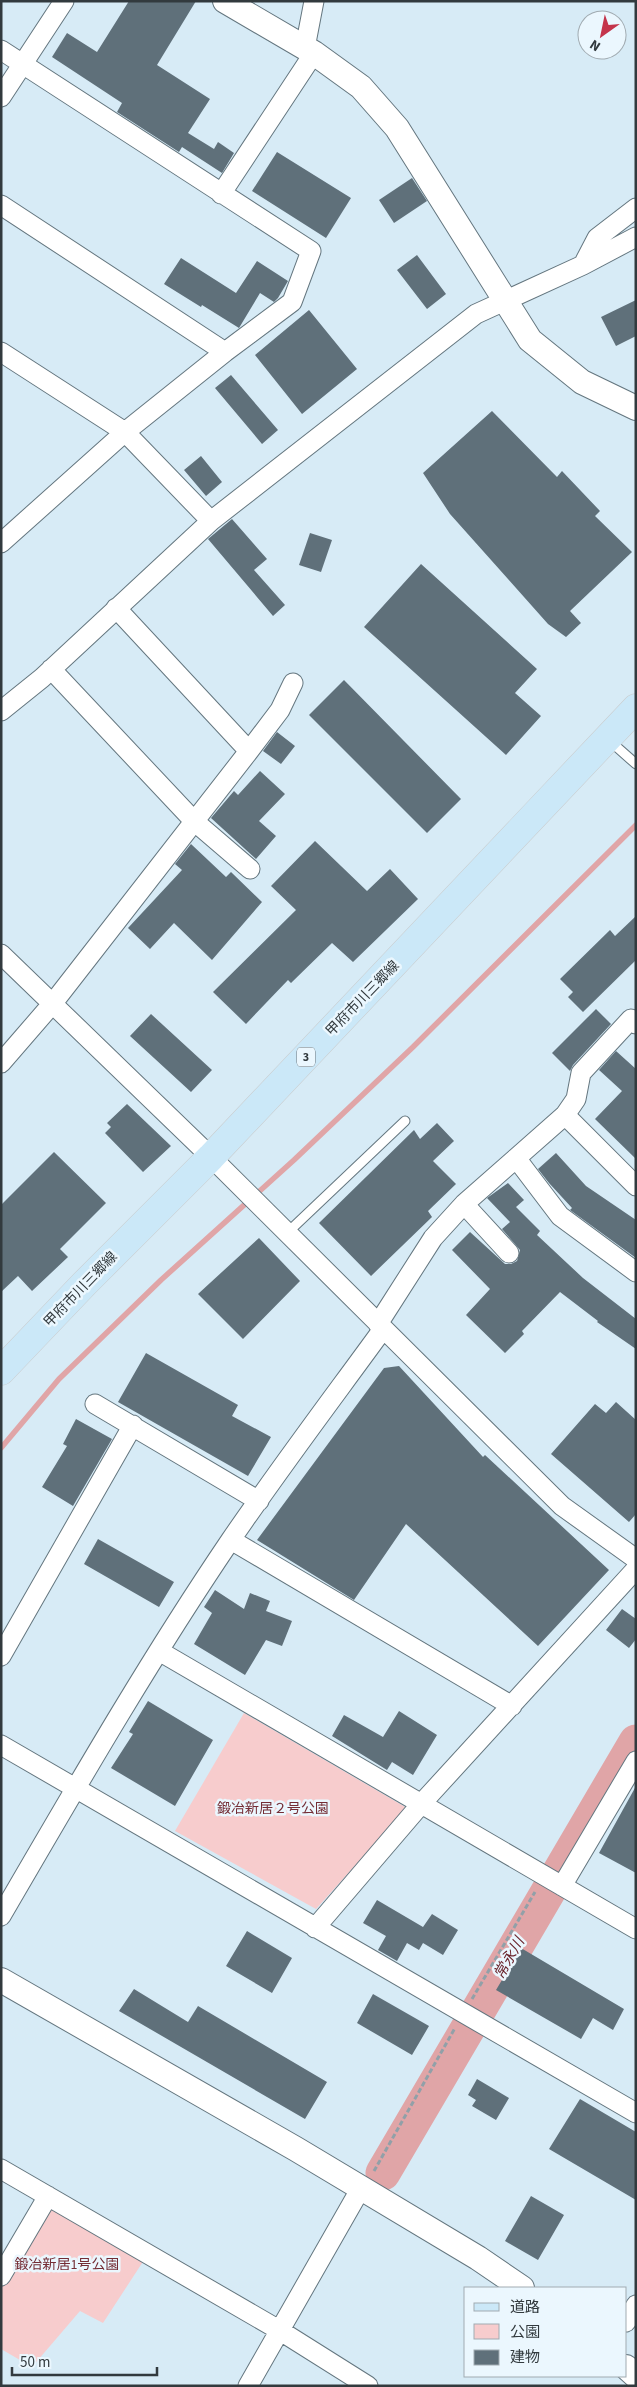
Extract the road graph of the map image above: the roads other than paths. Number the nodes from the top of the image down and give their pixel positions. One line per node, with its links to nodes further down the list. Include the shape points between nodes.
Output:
1 (64, 1): 6 (street)
2 (225, 1): 5 (street)
3 (314, 1): 5 (street)
4 (1, 50): 6 (street)
5 (310, 51): 8 (street); 13 (street, via 361,87 397,128)
6 (23, 64): 7 (street); 8 (street)
7 (1, 97)
8 (221, 194): 15 (street, via 311,251 292,302)
9 (1, 205): 15 (street)
10 (636, 208): 12 (street, via 597,238)
11 (636, 237): 12 (street)
12 (582, 265): 13 (street)
13 (505, 300): 16 (street, via 530,340 582,382); 18 (street, via 476,314)
14 (1, 352): 17 (street)
15 (225, 352): 17 (street)
16 (636, 408)
17 (125, 432): 18 (street); 19 (street)
18 (210, 521): 20 (street)
19 (1, 543)
20 (116, 608): 21 (street); 26 (street)
21 (51, 669): 24 (street); 28 (street)
22 (293, 683): 26 (street, via 280,710)
23 (636, 708): 25 (main road, 甲府市川三郷線 / 3)
24 (1, 710)
25 (608, 738): 27 (lane); 36 (main road, 甲府市川三郷線 / 3)
26 (249, 751): 28 (street)
27 (636, 764)
28 (194, 821): 29 (street); 31 (street)
29 (250, 869)
30 (1, 954): 31 (street)
31 (53, 1004): 33 (street); 36 (street)
32 (636, 1024): 34 (street, via 631,1019 581,1073 576,1099)
33 (1, 1063)
34 (565, 1115): 37 (street); 38 (street)
35 (405, 1122): 40 (lane)
36 (211, 1157): 40 (street); 44 (main road, 甲府市川三郷線 / 3)
37 (516, 1158): 39 (street); 42 (street, via 560,1216)
38 (636, 1186)
39 (464, 1204): 41 (street); 43 (street, via 433,1238)
40 (286, 1234): 43 (street)
41 (509, 1253)
42 (636, 1272)
43 (380, 1326): 47 (street); 49 (street, via 562,1506)
44 (1, 1371)
45 (95, 1404): 46 (street)
46 (133, 1425): 47 (street); 52 (street)
47 (259, 1501): 48 (street)
48 (231, 1540): 51 (street); 53 (street)
49 (636, 1559)
50 (636, 1569): 53 (street)
51 (159, 1651): 56 (street); 57 (street)
52 (1, 1656)
53 (512, 1706): 57 (street)
54 (1, 1745): 56 (street)
55 (636, 1761): 58 (street)
56 (75, 1789): 59 (street); 60 (street)
57 (422, 1803): 58 (street); 60 (street)
58 (555, 1882): 61 (street)
59 (1, 1916)
60 (315, 1928): 63 (street)
61 (636, 1929)
62 (1, 1980): 65 (street)
63 (636, 2114)
64 (1, 2169): 66 (street)
65 (361, 2188): 68 (street); 71 (street)
66 (48, 2196): 67 (street); 71 (street)
67 (1, 2276)
68 (521, 2287)
69 (636, 2305): 70 (street)
70 (627, 2320)
71 (280, 2330): 72 (street); 73 (street)
72 (248, 2386)
73 (368, 2386)

